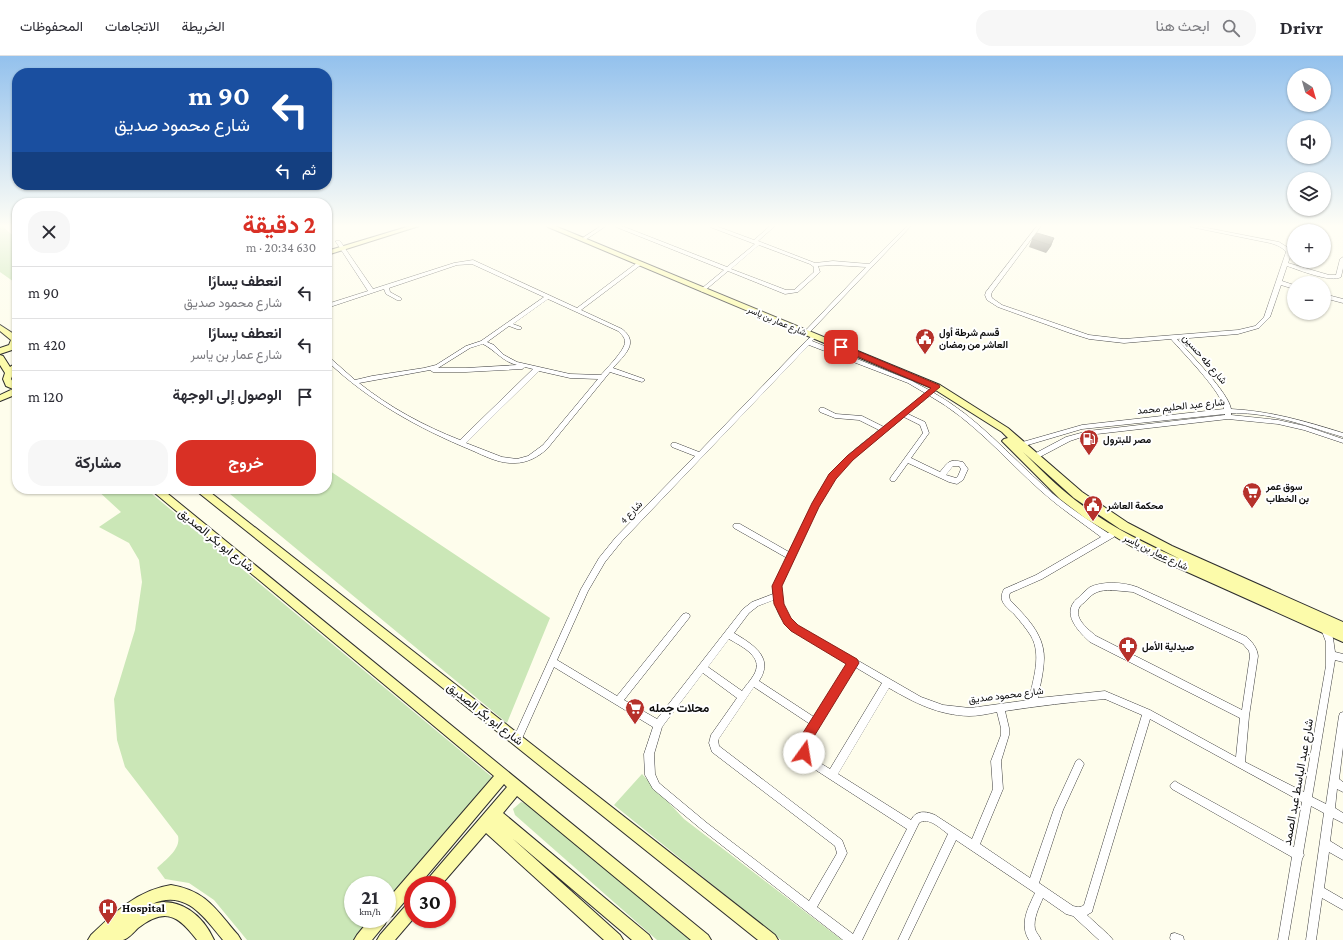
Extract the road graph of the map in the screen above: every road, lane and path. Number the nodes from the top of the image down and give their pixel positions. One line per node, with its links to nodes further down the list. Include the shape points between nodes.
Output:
1 (355, 267): 19 (street)
2 (446, 267): 17 (street)
3 (487, 267): 20 (street)
4 (634, 267): 25 (street)
5 (650, 267): 18 (street, شارع عمار بن ياسر)
6 (720, 267): 14 (street)
7 (730, 267): 14 (street)
8 (817, 267): 14 (street, via 816,273 798,290 791,293)
9 (869, 267): 30 (street, شارع 4)
10 (1008, 267): 31 (street, via 989,292 989,299 993,303 1089,337 1124,341)
11 (1284, 267): 15 (street)
12 (1296, 267): 13 (street, via 1336,278)
13 (1341, 267)
14 (727, 270): 18 (street)
15 (1278, 282): 16 (street); 31 (street, via 1266,317 1257,326 1238,332)
16 (1287, 285)
17 (386, 286): 19 (street); 22 (street, via 388,293)
18 (703, 290): 30 (street, شارع عمار بن ياسر)
19 (371, 291): 24 (street)
20 (548, 296): 25 (street); 26 (street)
21 (1331, 298): 23 (street)
22 (399, 299)
23 (1343, 301)
24 (332, 304)
25 (578, 310): 39 (street, via 620,330 627,337 627,346)
26 (509, 324): 28 (street); 32 (street)
27 (0, 327): 29 (street)
28 (519, 328)
29 (12, 337)
30 (809, 337): 46 (street, شارع عمار بن ياسر); 61 (street, شارع 4)
31 (1173, 338): 51 (street, شارع طه حسين, via 1220,392 1227,404)
32 (483, 342): 37 (street, via 510,361); 40 (street, via 468,346 443,364)
33 (12, 347): 34 (street)
34 (0, 351)
35 (0, 358): 43 (street)
36 (332, 362): 45 (street)
37 (528, 366): 38 (street); 40 (street)
38 (537, 368): 42 (street, via 578,377); 58 (street)
39 (609, 369): 42 (street); 44 (street)
40 (424, 370): 45 (street)
41 (12, 371): 43 (street)
42 (602, 377): 58 (street, via 545,446 528,459 505,460)
43 (5, 379)
44 (642, 380)
45 (355, 382): 58 (street, via 405,416)
46 (933, 390): 50 (street); 52 (street, شارع عمار بن ياسر, via 966,404); 70 (street, via 987,435 1042,489 1067,509)
47 (12, 393): 48 (street)
48 (0, 398)
49 (822, 410): 53 (street, via 834,416 860,418)
50 (904, 414): 53 (street); 63 (street, via 923,424 926,433)
51 (1228, 414): 54 (street, شارع عبد الحليم محمد, via 1094,425); 55 (street, شارع عبد الحليم محمد); 56 (street, شارع عبد الحليم محمد, via 1253,412 1281,417); 57 (street, شارع عبد الحليم محمد, via 1305,428)
52 (998, 426): 60 (street, شارع عمار بن ياسر); 66 (street, شارع عمار بن ياسر, via 999,432)
53 (884, 430): 71 (street, via 850,458 832,477)
54 (1071, 430): 55 (street); 60 (street, شارع عبد الحليم محمد)
55 (1077, 435): 62 (street, شارع عبد الحليم محمد)
56 (1343, 435)
57 (1343, 441)
58 (461, 444)
59 (674, 445): 61 (street)
60 (1021, 445): 62 (street, شارع عمار بن ياسر)
61 (700, 455): 80 (street, شارع 4, via 602,560 584,589)
62 (1034, 456): 66 (street, شارع عمار بن ياسر)
63 (907, 459): 64 (street); 65 (street)
64 (942, 475)
65 (893, 479)
66 (1059, 486): 70 (street, شارع عمار بن ياسر); 74 (street, شارع عمار بن ياسر, via 1146,538)
67 (161, 494): 98 (street, شارع ابو بكر الصديق)
68 (205, 494): 94 (street, شارع ابو بكر الصديق)
69 (737, 526): 71 (street)
70 (1111, 535): 75 (street, شارع عمار بن ياسر); 87 (street, via 1039,577 1007,592 1005,596 1006,601 1038,642 1040,652)
71 (790, 557): 72 (street, via 777,586)
72 (777, 596): 76 (street, via 750,608); 81 (street, شارع محمود صديق, via 787,621)
73 (686, 616): 86 (street)
74 (1343, 627)
75 (1325, 629): 77 (street, شارع عمار بن ياسر); 78 (street, شارع عبد الباسط عبد الصمد, via 1332,645)
76 (728, 634): 82 (street); 83 (street, via 760,658 760,672)
77 (1343, 637)
78 (1330, 655): 79 (street); 104 (street, شارع عبد الباسط عبد الصمد)
79 (1343, 658)
80 (552, 662): 86 (street); 94 (street, شارع 4)
81 (853, 663): 84 (street, شارع محمود صديق); 92 (street)
82 (702, 668): 85 (street); 93 (street)
83 (753, 682): 85 (street); 92 (street)
84 (887, 683): 88 (street, شارع محمود صديق, via 918,700 943,709 970,712); 99 (street)
85 (743, 697): 119 (street, via 714,738 714,749 835,839 841,848 840,858)
86 (618, 701): 93 (street)
87 (1033, 704): 88 (street, شارع محمود صديق); 89 (street, شارع محمود صديق, via 1105,695)
88 (1000, 709): 111 (street, via 1005,735 996,761 998,788)
89 (1147, 713): 97 (street, شارع محمود صديق); 120 (street, via 1088,908)
90 (1245, 716): 90 (street, via 1254,656 1253,649 1244,640 1134,589 1120,586 1097,588 1089,592 1076,606 1074,614 1077,621 1093,639); 97 (street)
91 (1343, 716): 95 (street)
92 (816, 723): 99 (street, via 805,740 804,753 808,760)
93 (658, 725): 119 (street, via 648,762 656,786)
94 (517, 740): 132 (street, شارع ابو بكر الصديق)
95 (1340, 757): 100 (street)
96 (1079, 764): 115 (street, via 1059,809)
97 (1240, 764): 104 (street, شارع محمود صديق)
98 (503, 775): 101 (street, شارع ابو بكر الصديق); 117 (street)
99 (832, 775): 108 (street)
100 (1334, 782): 103 (street); 105 (street)
101 (517, 786): 106 (street); 131 (street, شارع ابو بكر الصديق)
102 (1176, 786): 112 (street)
103 (1343, 787)
104 (1308, 799): 105 (street, شارع محمود صديق); 112 (street, شارع عبد الباسط عبد الصمد)
105 (1330, 811): 107 (street, شارع محمود صديق); 110 (street)
106 (489, 818): 114 (street); 129 (street); 130 (street)
107 (1343, 818)
108 (912, 827): 109 (street, via 920,816 926,815); 134 (street)
109 (954, 833): 111 (street); 135 (street)
110 (1325, 844): 113 (street); 116 (street)
111 (974, 846): 115 (street)
112 (1299, 855): 138 (street, شارع عبد الباسط عبد الصمد)
113 (1343, 855)
114 (440, 876)
115 (1037, 888): 120 (street); 136 (street, via 1029,922 1030,933)
116 (1318, 890): 118 (street); 139 (street)
117 (396, 900)
118 (1343, 905)
119 (811, 908): 133 (street)
120 (1077, 913): 137 (street)
121 (404, 919): 128 (street)
122 (372, 928): 127 (street)
123 (96, 940): 126 (street, via 139,902 168,893 182,894 201,904)
124 (114, 940): 125 (street, via 133,922 145,915 168,909 179,911 186,916)
125 (206, 940)
126 (233, 940)
127 (362, 940)
128 (386, 940)
129 (615, 940)
130 (644, 940)
131 (703, 940)
132 (769, 940)
133 (852, 940)
134 (856, 940)
135 (903, 940)
136 (1036, 940)
137 (1108, 940)
138 (1283, 940)
139 (1311, 940)

